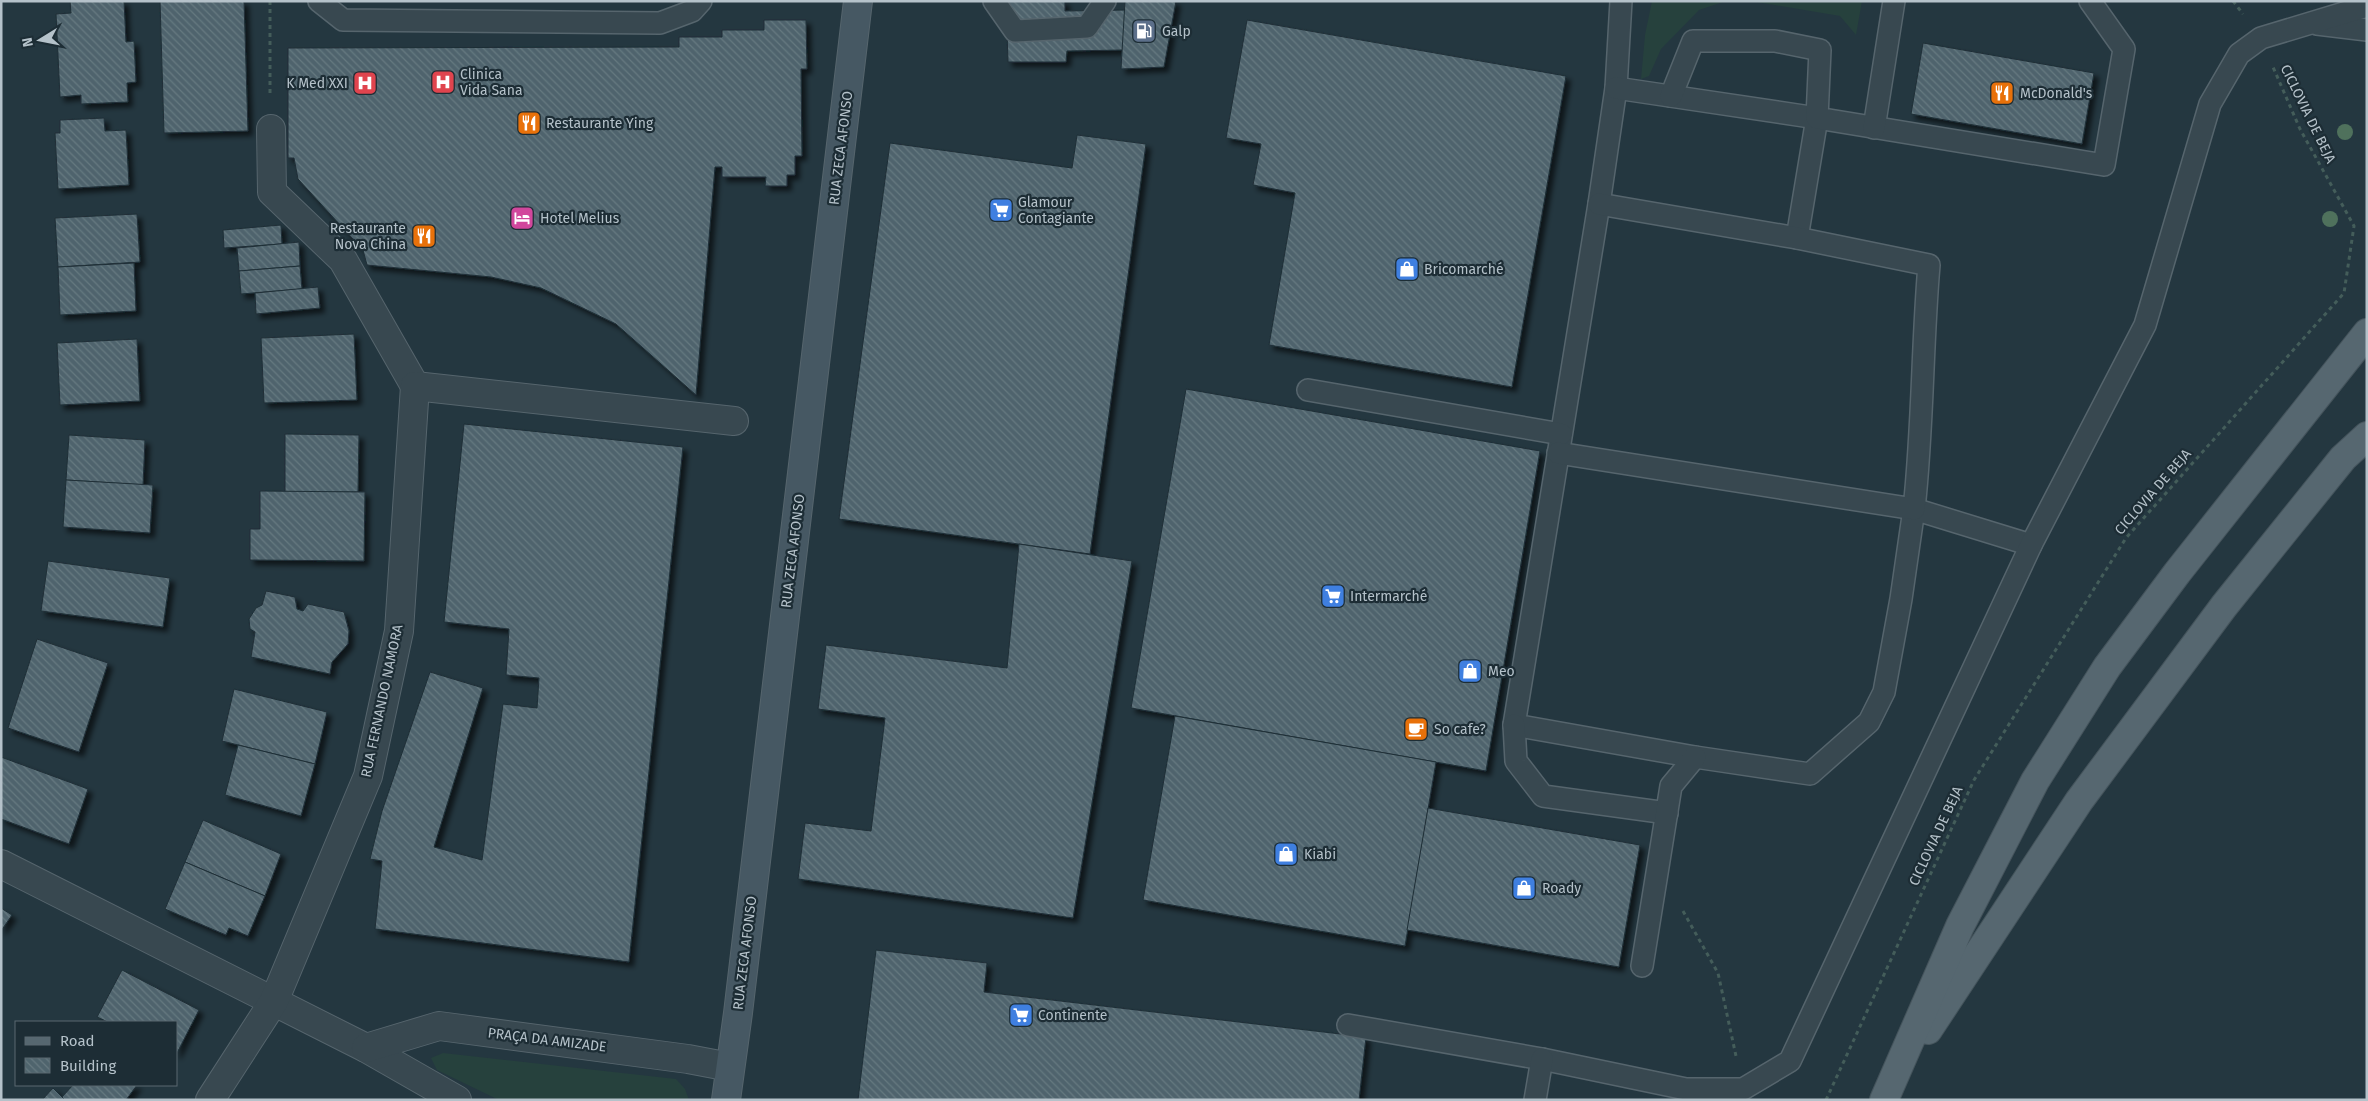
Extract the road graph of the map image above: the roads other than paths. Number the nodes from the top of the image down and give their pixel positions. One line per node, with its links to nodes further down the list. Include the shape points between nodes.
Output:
1 (319, 1): 2 (lane, via 342,20 660,23 692,11)
2 (701, 1)
3 (858, 1): 36 (main road, RUA ZECA AFONSO)
4 (994, 1): 5 (lane, via 1015,31 1088,27)
5 (1106, 1)
6 (1621, 1): 12 (lane)
7 (1894, 1): 15 (lane)
8 (2090, 1): 15 (lane, via 2124,49 2104,165)
9 (2367, 6): 10 (lane)
10 (2309, 23): 11 (lane); 26 (lane, via 2261,38 2239,54 2210,104 2145,325)
11 (2367, 30)
12 (1616, 88): 13 (lane); 17 (lane)
13 (1671, 96): 14 (lane); 14 (lane, via 1692,41 1775,41 1820,50)
14 (1817, 118): 15 (lane); 18 (lane)
15 (1874, 128)
16 (271, 129): 20 (street, via 272,192 343,260)
17 (1599, 204): 18 (lane); 24 (lane)
18 (1797, 238): 25 (lane, via 1929,265 1923,331 1921,446)
19 (2367, 333): 38 (main road, via 2165,589 2108,667 2040,773 1960,926)
20 (415, 386): 22 (street); 32 (street, RUA FERNANDO NAMORA, via 399,630 368,776)
21 (1308, 390): 24 (lane)
22 (734, 420)
23 (2367, 436): 38 (main road, via 2343,458 2295,516 2085,793)
24 (1560, 444): 25 (lane); 27 (lane)
25 (1914, 509): 26 (lane); 28 (lane, via 1884,692 1869,722 1810,774)
26 (2031, 545): 37 (lane, via 1790,1061 1743,1089)
27 (1514, 725): 28 (lane); 29 (lane, via 1516,761 1543,796)
28 (1695, 757): 29 (lane, via 1671,786)
29 (1667, 813): 31 (lane)
30 (1, 864): 32 (street)
31 (1642, 966)
32 (274, 1001): 34 (street); 39 (street, RUA FERNANDO NAMORA)
33 (1348, 1026): 35 (lane)
34 (366, 1048): 36 (street, PRAÇA DA AMIZADE, via 439,1026); 40 (street)
35 (1542, 1059): 37 (lane); 42 (lane)
36 (730, 1067): 41 (main road, RUA ZECA AFONSO)
37 (1684, 1095)
38 (1885, 1097)
39 (210, 1100)
40 (457, 1100)
41 (726, 1100)
42 (1535, 1100)

